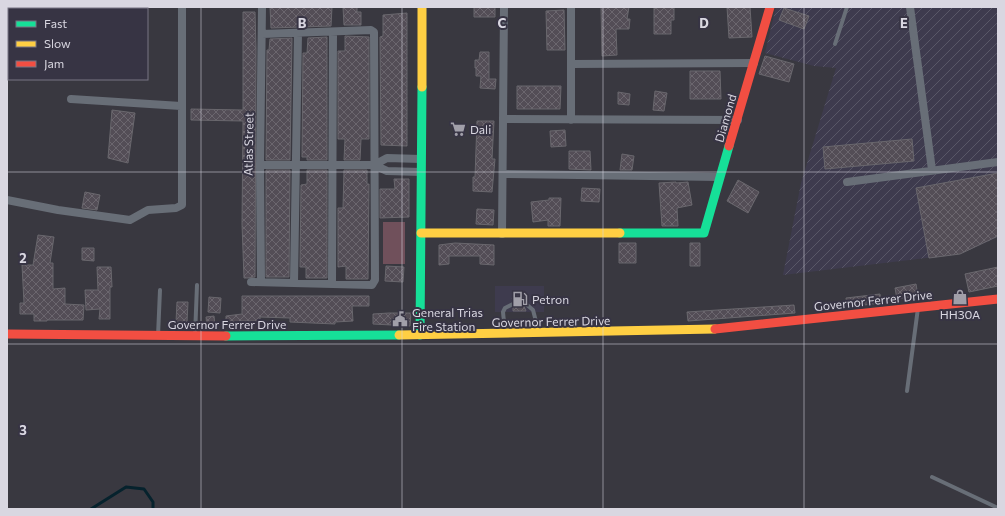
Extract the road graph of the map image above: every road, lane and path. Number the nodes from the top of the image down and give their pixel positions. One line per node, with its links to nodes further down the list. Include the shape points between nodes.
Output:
1 (182, 7): 16 (street)
2 (262, 7): 11 (street, Atlas Street)
3 (422, 7): 20 (main road)
4 (504, 7): 17 (street)
5 (571, 7): 14 (street)
6 (770, 7): 13 (main road, Diamond)
7 (847, 7): 12 (lane)
8 (910, 7): 26 (street)
9 (333, 32): 10 (street); 24 (street); 25 (street, via 371,30 374,33)
10 (298, 33): 11 (street); 23 (street)
11 (262, 34): 22 (street, Atlas Street)
12 (835, 44)
13 (754, 63): 14 (street); 19 (main road, Diamond)
14 (571, 64): 18 (street)
15 (70, 99): 16 (street)
16 (181, 106): 31 (street, via 180,207 148,210 130,220)
17 (503, 119): 18 (street); 28 (street)
18 (571, 120): 19 (street)
19 (738, 120): 29 (main road, Diamond)
20 (421, 159): 25 (street, via 387,158); 27 (main road)
21 (998, 162): 26 (street)
22 (260, 165): 23 (street); 34 (street, Atlas Street)
23 (296, 165): 24 (street); 36 (street)
24 (333, 165): 25 (street); 37 (street)
25 (374, 165): 27 (street, via 387,171); 37 (street, via 375,280 372,285)
26 (932, 170): 30 (street)
27 (421, 172): 32 (main road)
28 (503, 174): 29 (street); 33 (street)
29 (720, 176): 33 (main road, Diamond, via 705,230 701,234)
30 (847, 182)
31 (7, 200)
32 (421, 233): 33 (main road); 47 (main road)
33 (502, 234)
34 (261, 281): 35 (street); 36 (street)
35 (251, 282)
36 (294, 282): 37 (street)
37 (332, 282)
38 (197, 285): 49 (lane)
39 (160, 290): 48 (lane)
40 (998, 299): 43 (main road, Governor Ferrer Drive)
41 (512, 304): 46 (lane, via 505,308 504,312)
42 (526, 304): 44 (lane, via 533,310)
43 (918, 308): 44 (main road, Governor Ferrer Drive, via 706,330); 50 (lane)
44 (539, 333): 46 (main road, Governor Ferrer Drive)
45 (7, 334): 48 (main road, Governor Ferrer Drive)
46 (505, 334): 47 (main road, Governor Ferrer Drive)
47 (420, 335): 49 (main road, Governor Ferrer Drive)
48 (158, 336): 49 (main road, Governor Ferrer Drive)
49 (195, 336)
50 (907, 391)
51 (932, 477): 52 (lane)
52 (998, 508)

